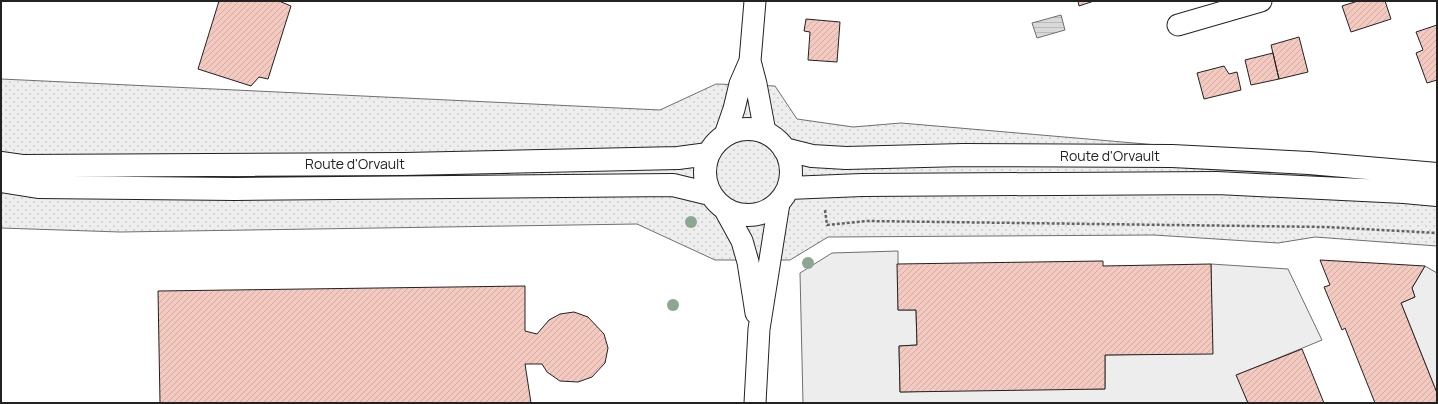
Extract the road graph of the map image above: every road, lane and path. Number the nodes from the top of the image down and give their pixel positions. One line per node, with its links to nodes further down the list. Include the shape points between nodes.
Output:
1 (755, 1): 4 (street)
2 (1261, 1): 3 (street)
3 (1178, 25)
4 (750, 61): 5 (street); 6 (street, via 740,84)
5 (765, 132): 6 (street, via 745,129); 7 (street)
6 (725, 135): 8 (street, via 713,145)
7 (784, 149): 10 (street, Route d'Orvault, via 812,156 846,158 963,155 1172,156 1309,163); 14 (street, via 791,171)
8 (708, 154): 9 (street, Route d'Orvault, via 678,158 404,164 22,166); 13 (street, via 704,174)
9 (1, 163)
10 (1437, 174)
11 (1, 182): 13 (street, via 38,187 235,189 673,185)
12 (823, 187): 14 (street, Route d'Orvault); 15 (street, Route d'Orvault, via 1217,183); 17 (path, via 827,225 866,221 1167,224 1326,227)
13 (710, 194): 16 (street)
14 (784, 195): 16 (street, via 763,213 749,216); 18 (street)
15 (1437, 195)
16 (725, 210): 18 (street, via 742,241 748,262)
17 (1437, 233)
18 (758, 329): 19 (street)
19 (755, 403)

